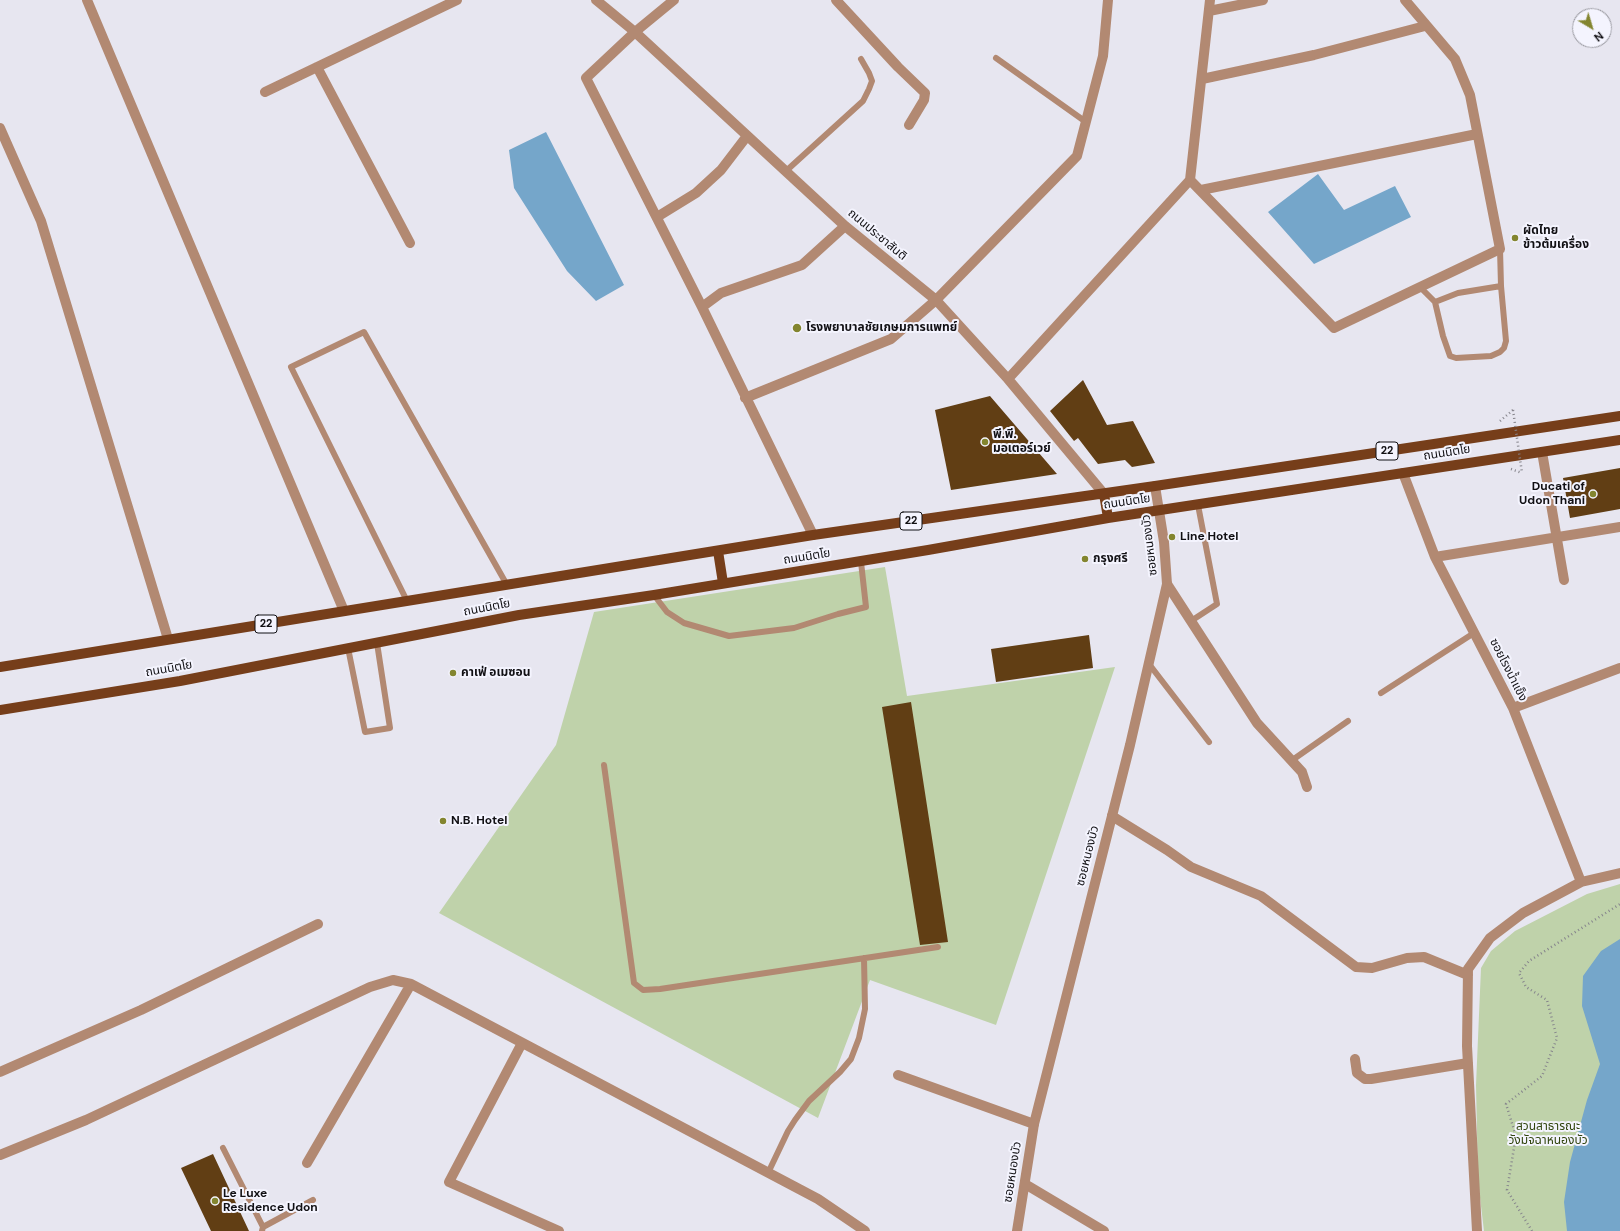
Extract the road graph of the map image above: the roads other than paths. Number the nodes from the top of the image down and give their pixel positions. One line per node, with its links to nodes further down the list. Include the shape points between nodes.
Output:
1 (457, 0): 15 (street)
2 (596, 0): 12 (street, ถนนประชาสันติ)
3 (674, 0): 12 (street)
4 (836, 0): 19 (street, via 925,93 924,100)
5 (1108, 0): 18 (street, via 1103,56)
6 (1210, 0): 10 (street)
7 (1263, 0): 10 (street)
8 (1405, 0): 11 (street)
9 (90, 1): 58 (street)
10 (1209, 11): 16 (street)
11 (1425, 26): 16 (street, via 1314,56); 21 (street, via 1455,59 1470,95)
12 (635, 32): 22 (street, ถนนประชาสันติ); 26 (street, via 586,78)
13 (996, 58): 18 (lane)
14 (861, 59): 23 (lane, via 872,81 863,101)
15 (316, 67): 17 (street); 28 (street)
16 (1202, 79): 24 (street)
17 (265, 92)
18 (1086, 122): 32 (street, via 1077,156)
19 (909, 125)
20 (0, 128): 61 (street, via 41,221)
21 (1477, 134): 25 (street); 29 (street)
22 (747, 136): 23 (street, ถนนประชาสันติ); 26 (street, via 721,170 696,193)
23 (786, 171): 27 (street, ถนนประชาสันติ)
24 (1190, 180): 25 (street); 35 (street)
25 (1201, 190): 31 (street, via 1334,328)
26 (657, 217): 34 (street)
27 (845, 226): 32 (street, ถนนประชาสันติ); 34 (street, via 802,265 721,293)
28 (410, 243)
29 (1500, 249): 30 (lane); 31 (street)
30 (1500, 286): 33 (lane, via 1458,293); 33 (lane, via 1506,341 1504,348 1491,356 1450,356)
31 (1420, 287): 33 (lane)
32 (936, 300): 35 (street, ถนนประชาสันติ); 36 (street, via 891,339)
33 (1435, 302)
34 (702, 307): 36 (street)
35 (1008, 379): 42 (street, ถนนประชาสันติ)
36 (745, 398): 47 (street)
37 (1620, 416): 41 (main road, ถนนนิตโย / 22)
38 (1620, 440): 39 (main road, ถนนนิตโย / 22)
39 (1542, 452): 40 (main road, ถนนนิตโย / 22); 48 (street)
40 (1403, 473): 43 (main road, ถนนนิตโย / 22); 50 (street, ซอยโรงน้ำแข็ง)
41 (1155, 486): 42 (main road, ถนนนิตโย / 22); 44 (street, ซอยหนองบัว)
42 (1104, 494): 45 (main road); 47 (main road, ถนนนิตโย / 22)
43 (1198, 505): 44 (main road, ถนนนิตโย / 22); 59 (lane, via 1217,604)
44 (1159, 511): 45 (main road, ถนนนิตโย / 22); 54 (street, ซอยหนองบัว)
45 (1108, 518): 51 (main road, ถนนนิตโย / 22)
46 (1620, 527): 48 (street)
47 (813, 535): 49 (main road, ถนนนิตโย / 22)
48 (1557, 537): 50 (street); 52 (street)
49 (718, 551): 53 (main road); 55 (main road, ถนนนิตโย / 22)
50 (1435, 557): 60 (street, ซอยโรงน้ำแข็ง)
51 (861, 562): 53 (main road, ถนนนิตโย / 22); 56 (lane, via 866,607 794,628 729,636 684,623 667,612)
52 (1564, 580)
53 (723, 583): 56 (main road, ถนนนิตโย / 22)
54 (1167, 584): 59 (street); 64 (street, ซอยหนองบัว)
55 (507, 585): 57 (main road, ถนนนิตโย / 22); 57 (lane, via 364,332 291,367)
56 (654, 595): 62 (main road, ถนนนิตโย / 22, via 519,615)
57 (407, 601): 58 (main road, ถนนนิตโย / 22)
58 (344, 611): 61 (main road, ถนนนิตโย / 22)
59 (1191, 621): 72 (street, via 1257,723)
60 (1474, 633): 67 (lane); 68 (street, ซอยโรงน้ำแข็ง)
61 (168, 639): 65 (main road, ถนนนิตโย / 22)
62 (377, 643): 63 (main road, ถนนนิตโย / 22); 63 (lane, via 390,728 365,732)
63 (348, 648): 69 (main road, ถนนนิตโย / 22, via 180,681)
64 (1149, 664): 71 (lane); 75 (street, ซอยหนองบัว)
65 (0, 667)
66 (1620, 668): 68 (street)
67 (1382, 693)
68 (1513, 708): 77 (street, ซอยโรงน้ำแข็ง)
69 (0, 710)
70 (1348, 721): 72 (lane)
71 (1208, 742)
72 (1291, 761): 74 (street, via 1302,772)
73 (604, 765): 80 (lane, via 634,982 643,990)
74 (1308, 787)
75 (1112, 816): 81 (street, via 1191,867 1261,896 1356,966 1372,968 1407,958 1424,957); 88 (street, ซอยหนองบัว)
76 (1620, 872): 77 (street)
77 (1581, 882): 81 (street, via 1523,913 1490,938 1468,970)
78 (318, 924): 86 (street, via 141,1010)
79 (938, 947): 80 (lane)
80 (864, 958): 92 (lane, via 865,1009 859,1038 851,1059 809,1101 795,1120)
81 (1468, 975): 85 (street)
82 (411, 984): 83 (street); 90 (street, via 393,980 370,987 86,1120); 91 (street)
83 (522, 1043): 92 (street); 96 (street, via 448,1182)
84 (1355, 1058): 85 (street, via 1357,1073 1365,1079)
85 (1468, 1063): 100 (street)
86 (0, 1072)
87 (898, 1075): 88 (street)
88 (1034, 1124): 93 (street, ซอยหนองบัว)
89 (223, 1148): 95 (lane)
90 (0, 1155)
91 (307, 1163)
92 (768, 1173): 97 (street, via 818,1199)
93 (1025, 1184): 98 (street, ซอยหนองบัว); 99 (street)
94 (313, 1200): 95 (lane)
95 (262, 1229)
96 (559, 1231)
97 (865, 1231)
98 (1017, 1231)
99 (1104, 1231)
100 (1477, 1231)

